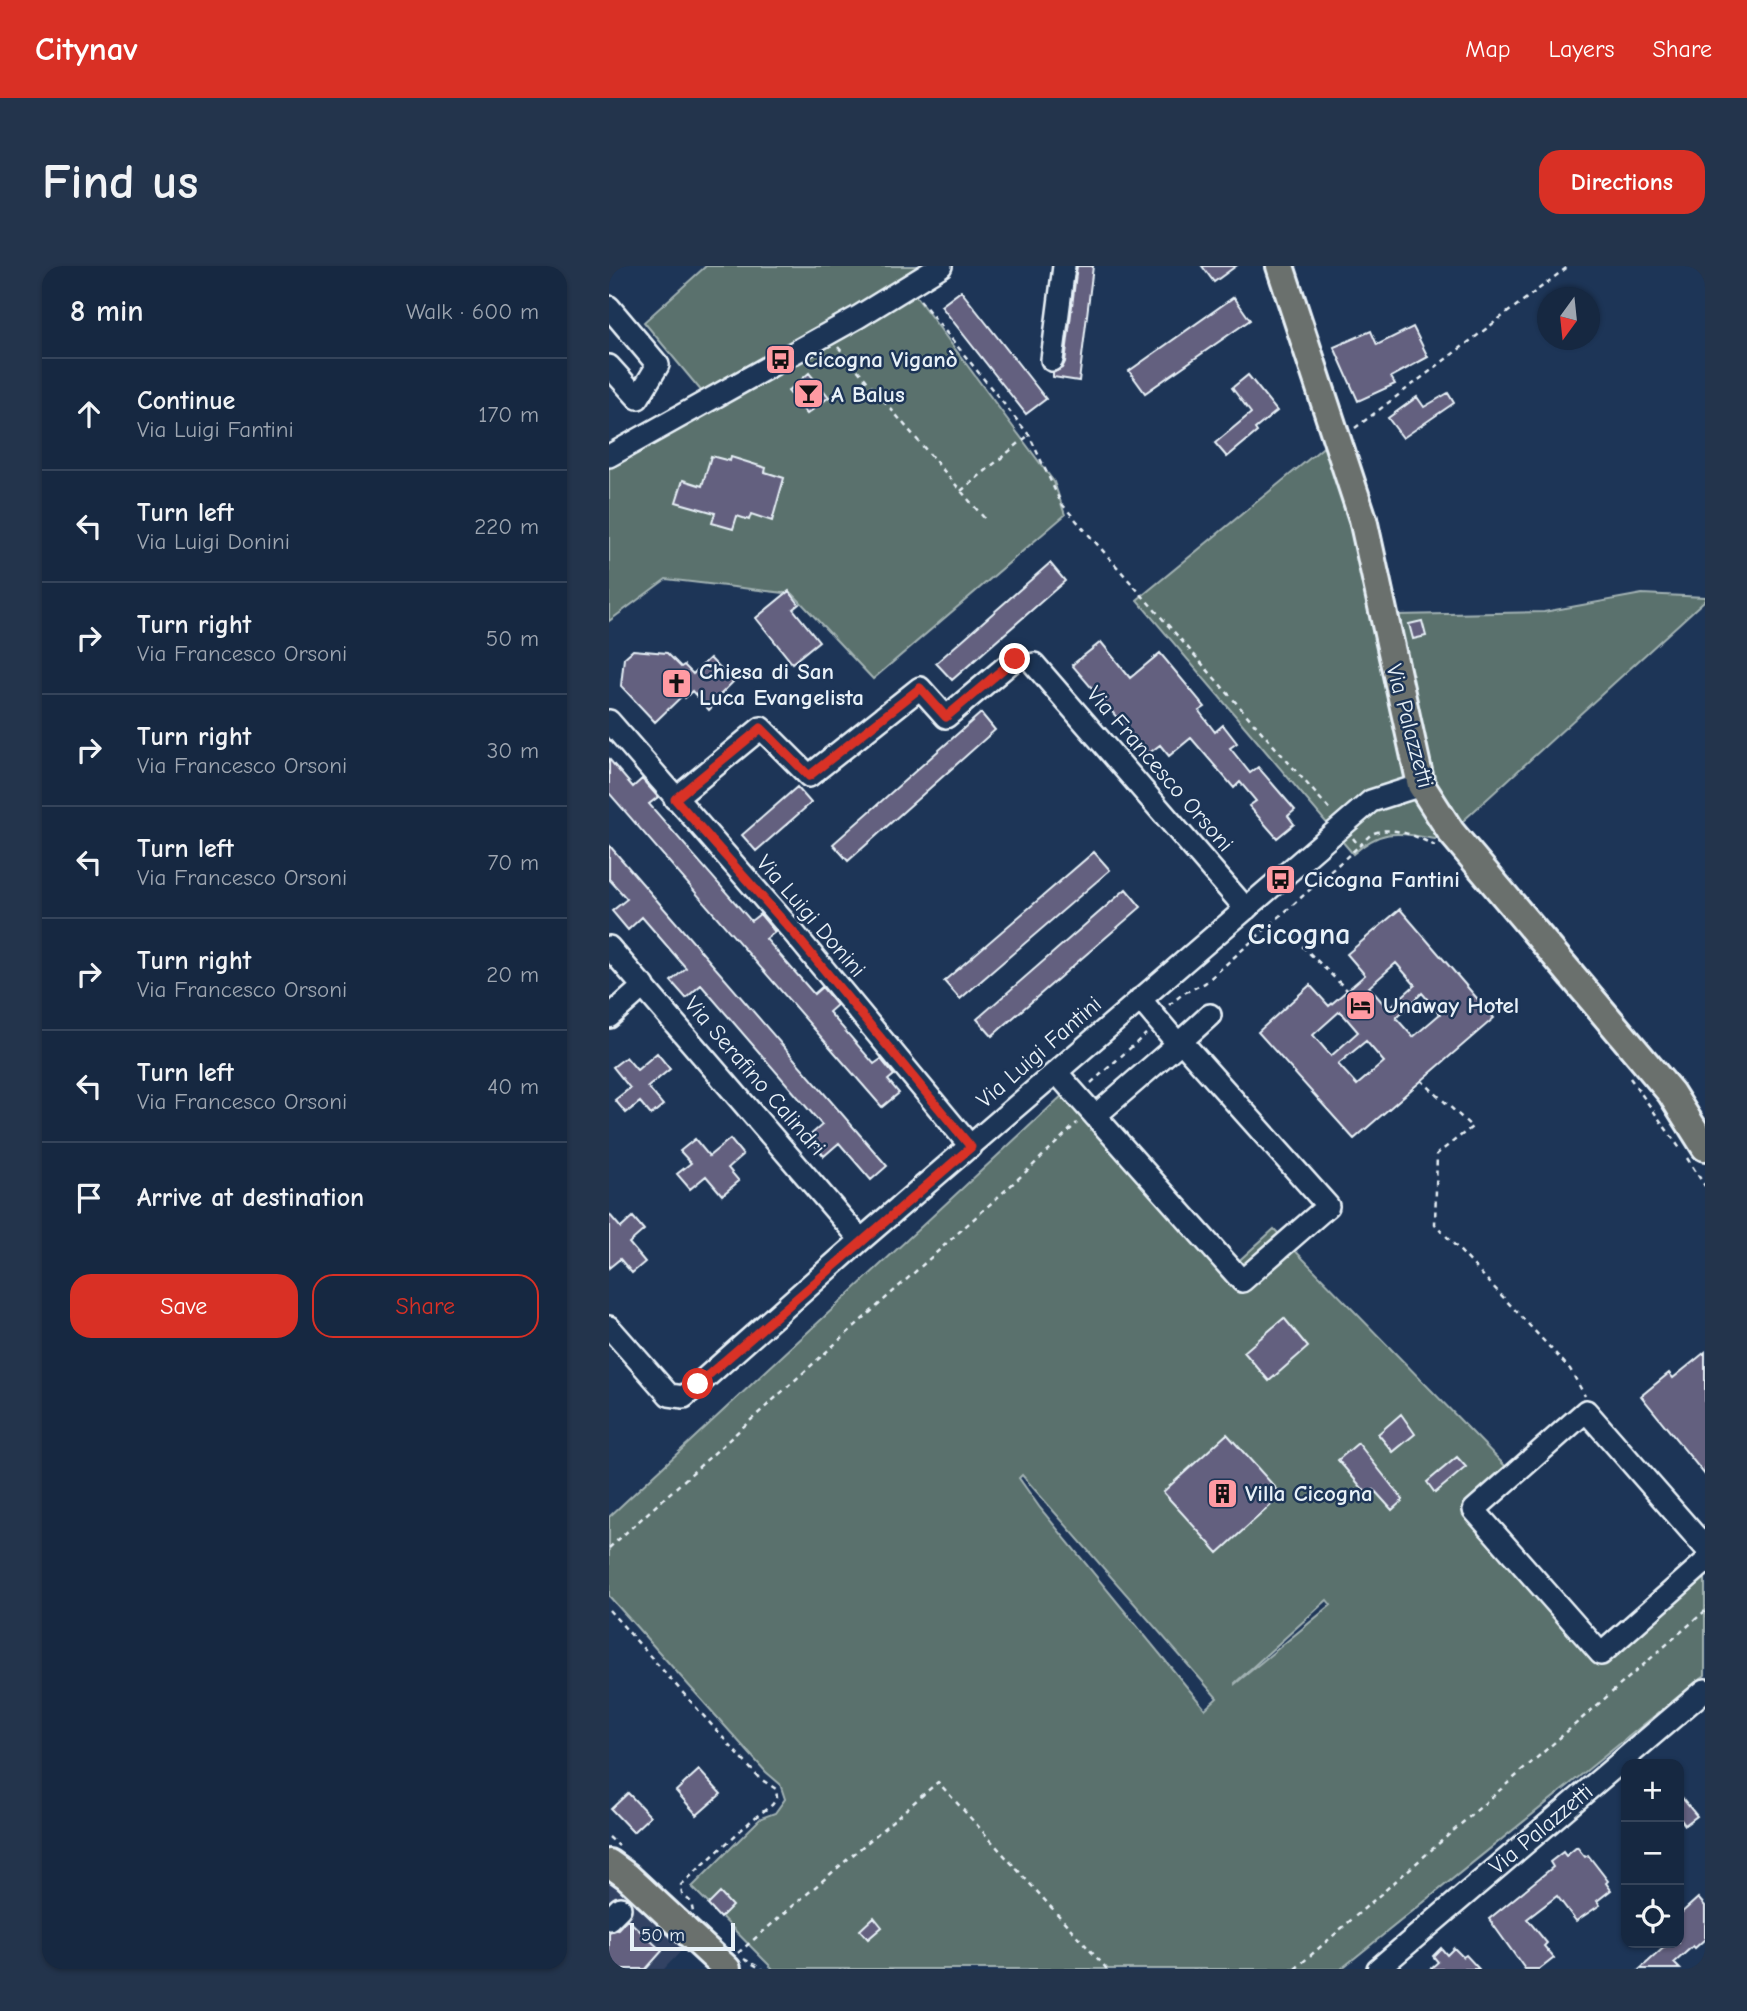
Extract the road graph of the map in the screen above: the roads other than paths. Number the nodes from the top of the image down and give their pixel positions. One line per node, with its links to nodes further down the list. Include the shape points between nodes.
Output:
1 (941, 266): 8 (street)
2 (1064, 266): 5 (street)
3 (1280, 266): 11 (main road, Via Palazzetti, via 1363,519)
4 (609, 307): 7 (street, via 658,365)
5 (1052, 360)
6 (609, 366): 7 (street)
7 (638, 398): 8 (street)
8 (664, 425): 9 (street)
9 (609, 456)
10 (609, 721): 12 (street, Via Luigi Donini)
11 (1421, 785): 13 (street, Via Luigi Fantini, via 1371,801); 23 (main road, Via Palazzetti, via 1451,832 1671,1093)
12 (675, 799): 13 (street, Via Francesco Orsoni, via 761,728 809,776 920,688 946,717 1025,661); 22 (street, Via Luigi Donini, via 793,932)
13 (1246, 909): 16 (street, Via Luigi Fantini)
14 (609, 947): 15 (street, Via Serafino Calindri)
15 (644, 986): 18 (street); 24 (street, Via Serafino Calindri)
16 (1140, 999): 19 (street); 20 (street, Via Luigi Fantini)
17 (1210, 1015): 19 (street)
18 (609, 1017)
19 (1180, 1042): 21 (street); 21 (street, via 1328,1206 1243,1281)
20 (1056, 1072): 21 (street); 22 (street, Via Luigi Fantini)
21 (1095, 1116)
22 (971, 1147): 24 (street, Via Luigi Fantini)
23 (1705, 1147)
24 (861, 1240): 25 (street, Via Luigi Fantini, via 684,1398 669,1395)
25 (609, 1327)
26 (1703, 1539): 27 (street, via 1586,1411 1474,1510 1601,1654)
27 (1705, 1562)
28 (1705, 1690): 31 (street, Via Palazzetti)
29 (609, 1863): 30 (main road, via 688,1933)
30 (730, 1963)
31 (1387, 1966)

